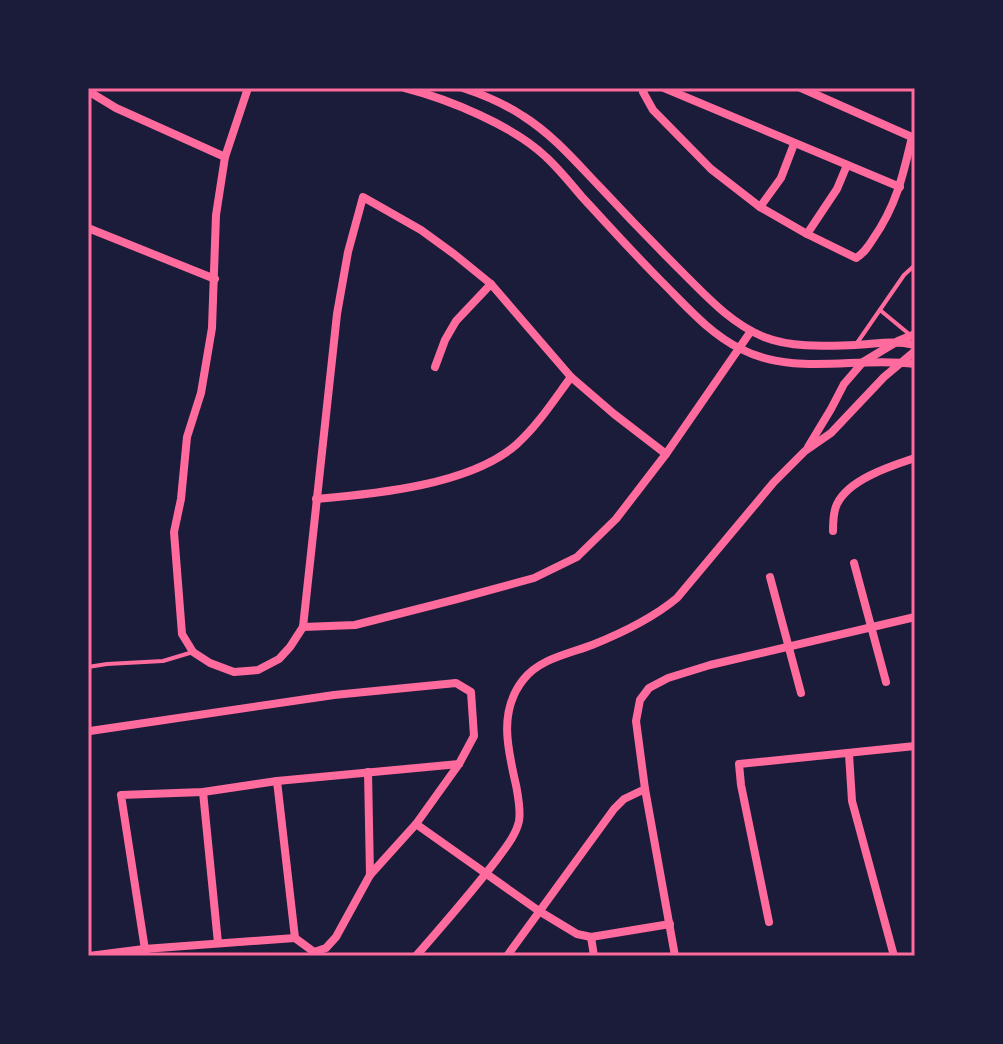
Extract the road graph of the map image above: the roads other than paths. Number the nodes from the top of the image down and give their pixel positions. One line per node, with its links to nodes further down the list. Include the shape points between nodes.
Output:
1 (248, 88): 10 (street)
2 (405, 88): 24 (street, via 483,116 545,156 680,300)
3 (463, 88): 20 (street, via 523,116 553,138 716,305)
4 (645, 88): 13 (street, via 653,110 711,169)
5 (664, 88): 9 (street)
6 (801, 88): 8 (street)
7 (88, 91): 10 (street)
8 (914, 138): 12 (street)
9 (794, 144): 11 (street); 13 (street, via 781,178)
10 (225, 157): 17 (street, via 216,215)
11 (847, 165): 12 (street); 15 (street)
12 (900, 187): 15 (street, via 860,256)
13 (760, 207): 15 (street)
14 (88, 228): 17 (street)
15 (807, 234)
16 (915, 265): 19 (lane)
17 (215, 279): 41 (street, via 212,328 187,437 174,532 182,634)
18 (491, 284): 28 (street, via 456,321); 29 (street); 33 (street, via 421,230 363,197 337,314)
19 (880, 310): 22 (lane); 23 (lane)
20 (751, 331): 23 (street, via 793,344); 24 (street)
21 (898, 341): 22 (street); 23 (street); 25 (street)
22 (914, 341): 26 (street)
23 (856, 345)
24 (740, 349): 25 (street, via 795,364); 31 (street)
25 (863, 362): 26 (street); 30 (street)
26 (902, 362): 27 (street); 30 (street, via 831,433)
27 (915, 364)
28 (435, 367)
29 (571, 377): 31 (street); 33 (street, via 540,420 493,460 453,476 387,491)
30 (805, 451): 54 (street, via 677,598 523,678 513,696 506,743 519,820)
31 (666, 454): 38 (street, via 616,519 577,557 534,578 355,625)
32 (915, 458): 34 (street, via 858,482 837,505)
33 (316, 499): 38 (street)
34 (833, 531)
35 (854, 563): 39 (street)
36 (770, 577): 40 (street)
37 (915, 617): 39 (street)
38 (303, 627): 41 (street, via 279,659 258,670 234,672)
39 (871, 627): 40 (street); 43 (street)
40 (788, 646): 44 (street); 51 (street, via 696,669 649,688 636,721)
41 (193, 652): 42 (lane, via 163,661)
42 (88, 667)
43 (886, 682)
44 (801, 693)
45 (90, 731): 48 (street, via 456,683 471,692 474,736)
46 (915, 746): 47 (street)
47 (849, 754): 57 (street, via 739,764); 69 (street, via 852,801)
48 (459, 764): 49 (street); 53 (street)
49 (368, 772): 50 (street); 55 (street)
50 (277, 781): 52 (street); 60 (street)
51 (645, 789): 56 (street, via 614,809); 58 (street)
52 (203, 792): 61 (street); 62 (street, via 121,795)
53 (416, 824): 54 (street); 55 (street)
54 (486, 873): 56 (street); 65 (street)
55 (370, 875): 63 (street, via 336,937)
56 (539, 911): 59 (street); 66 (street)
57 (769, 922)
58 (670, 924): 59 (street); 68 (street)
59 (591, 937): 67 (street)
60 (295, 938): 61 (street); 63 (street)
61 (218, 943): 62 (street)
62 (145, 953): 64 (street)
63 (314, 954)
64 (89, 956)
65 (416, 956)
66 (507, 956)
67 (594, 956)
68 (675, 956)
69 (894, 956)

